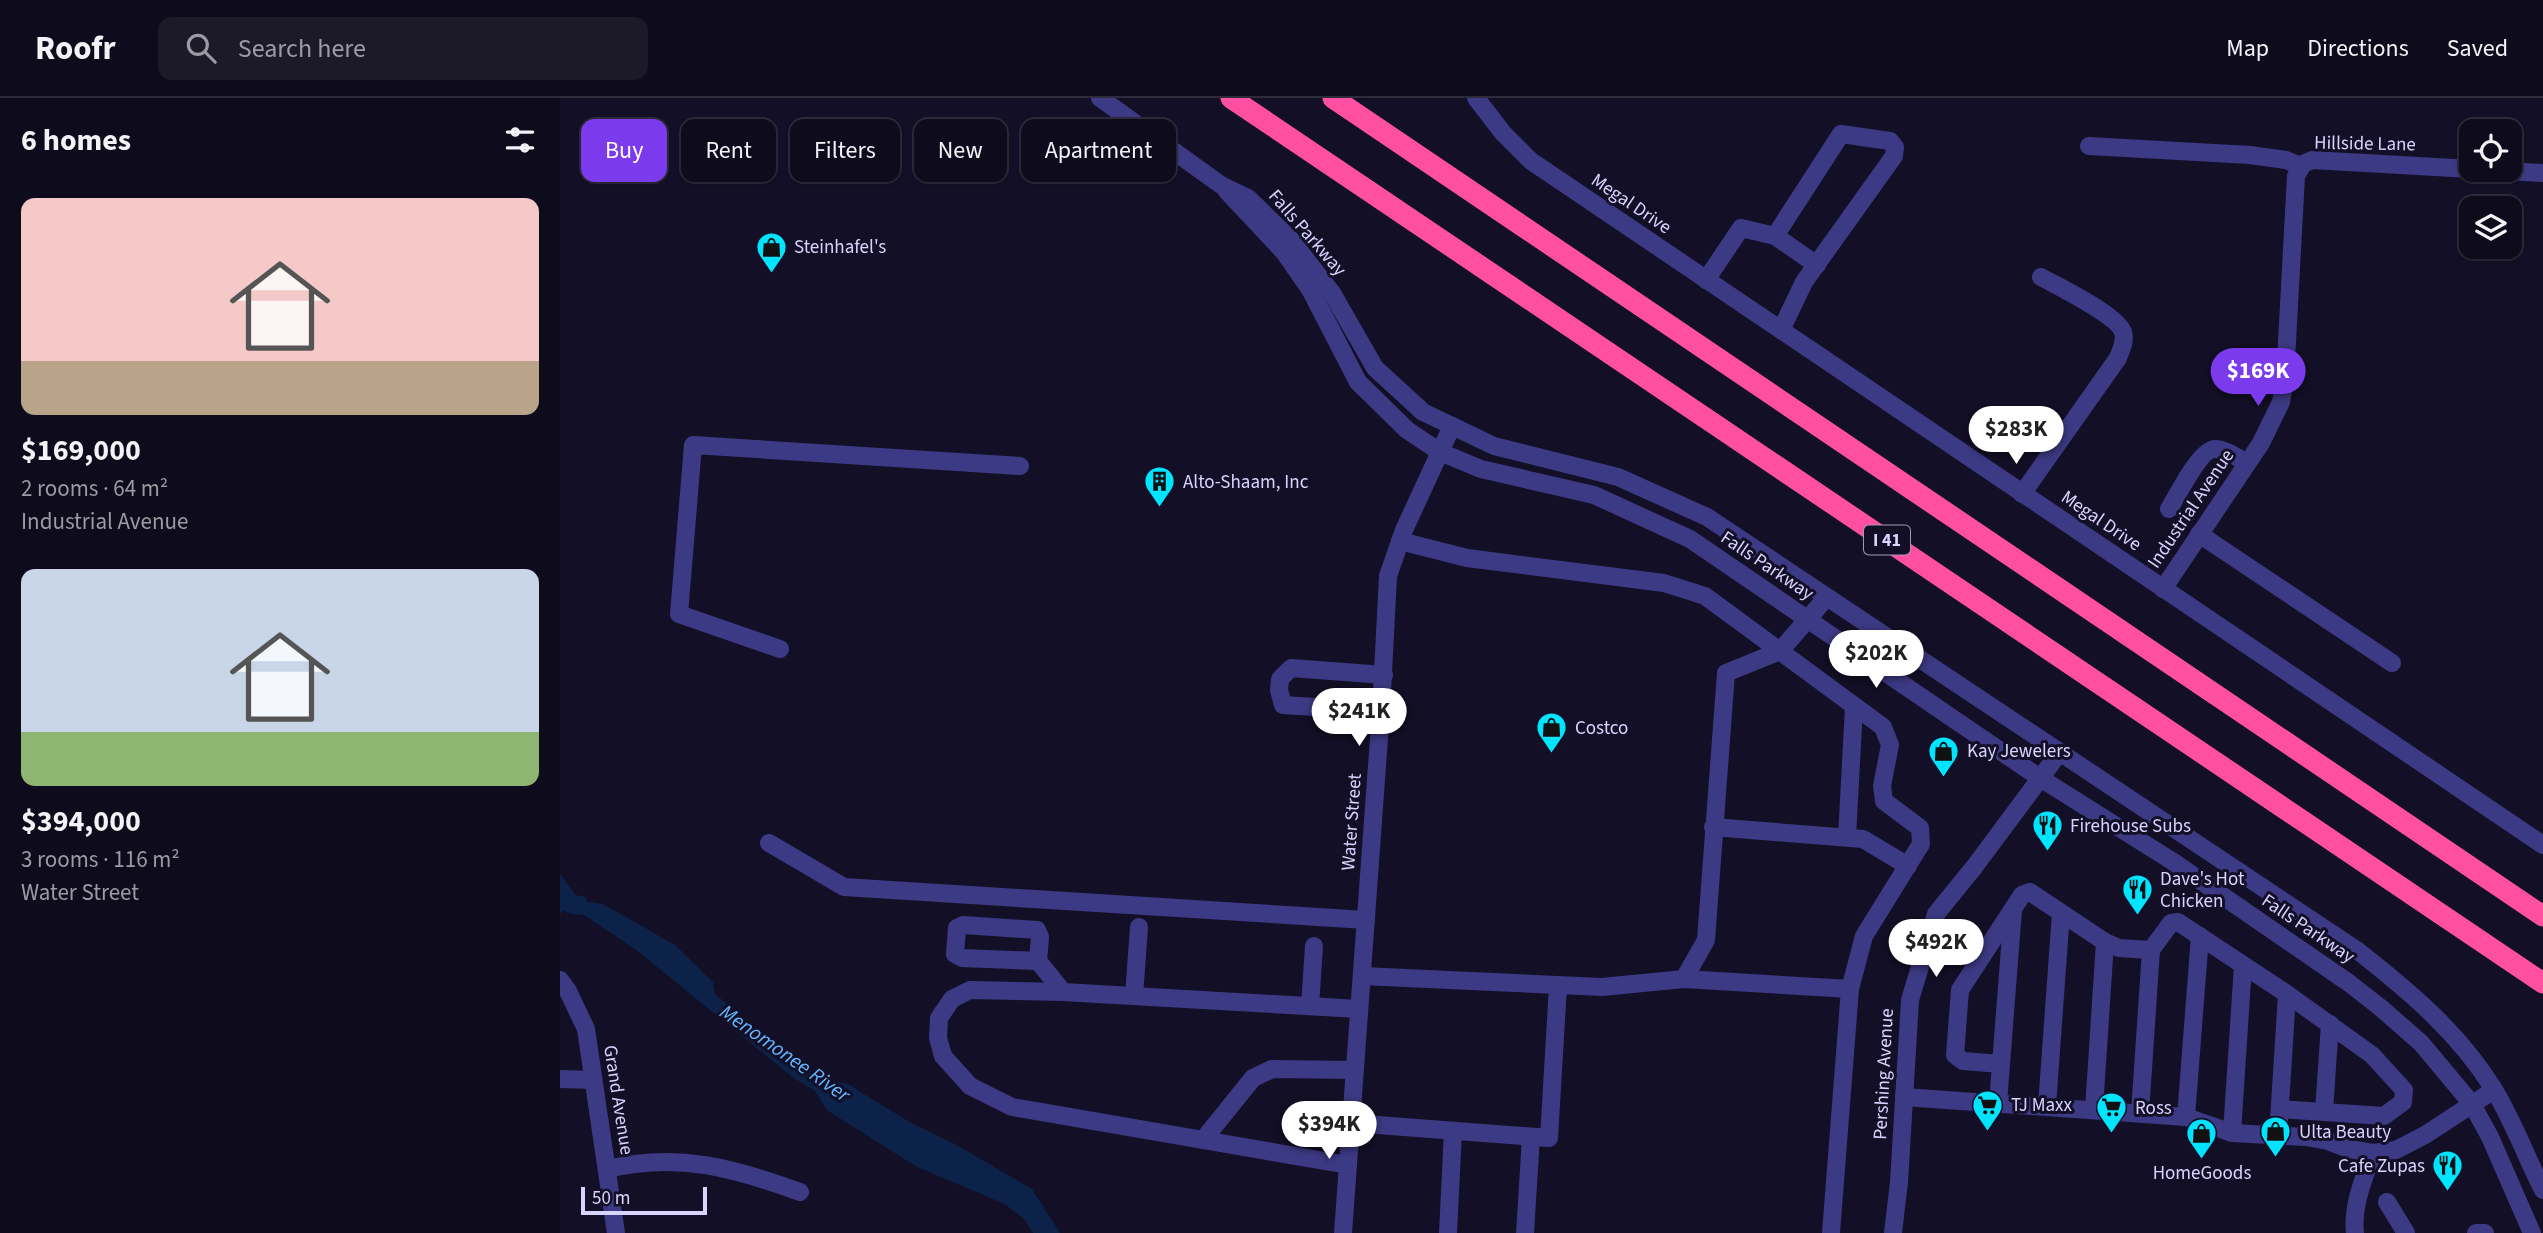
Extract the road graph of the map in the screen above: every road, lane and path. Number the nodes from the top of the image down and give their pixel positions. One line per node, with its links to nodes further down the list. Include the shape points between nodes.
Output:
1 (1100, 98): 10 (street, Falls Parkway)
2 (1231, 98): 55 (highway, I 41)
3 (1333, 98): 43 (highway)
4 (1476, 98): 15 (street, Megal Drive, via 1531,161)
5 (2089, 146): 6 (street, via 2250,155)
6 (2301, 166): 7 (street, Hillside Lane, via 2312,160); 11 (street, Hillside Lane, via 2296,176)
7 (2459, 168)
8 (2522, 172): 9 (street)
9 (2543, 173)
10 (1221, 184): 17 (street, Falls Parkway, via 1248,198 1291,240 1332,293 1376,368 1423,412); 18 (street, Falls Parkway, via 1284,252 1311,291 1358,382 1407,430)
11 (2295, 208): 19 (street, Industrial Avenue, via 2281,402)
12 (1775, 236): 13 (street); 13 (street, via 1841,134 1890,141 1894,156); 15 (street, via 1741,228)
13 (1817, 265): 16 (street)
14 (2041, 277): 21 (street, via 2117,321 2124,344)
15 (1706, 280): 16 (street, Megal Drive)
16 (1781, 330): 21 (street, Megal Drive)
17 (1452, 426): 18 (street, Water Street); 26 (street, Falls Parkway, via 1494,446 1618,477 1707,517)
18 (1440, 452): 24 (street, Water Street); 27 (street, Falls Parkway, via 1481,469 1594,495 1690,539)
19 (2248, 463): 22 (street, via 2212,448 2202,454); 23 (street, Industrial Avenue)
20 (1020, 466): 28 (street, via 693,445 679,614)
21 (2022, 494): 25 (street, Megal Drive)
22 (2169, 509)
23 (2199, 534): 25 (street, Industrial Avenue); 30 (street)
24 (1400, 541): 29 (street, via 1467,558 1664,583 1705,596); 31 (street, Water Street, via 1388,576)
25 (2163, 589): 39 (street, Megal Drive)
26 (1826, 598): 27 (street); 34 (street, Falls Parkway)
27 (1808, 620): 29 (street); 35 (street, Falls Parkway)
28 (780, 649)
29 (1780, 651): 32 (street); 36 (street, via 1726,673)
30 (2392, 663)
31 (1384, 675): 33 (street, Water Street); 33 (street, via 1291,668 1280,679 1279,690 1283,705)
32 (1854, 707): 37 (street); 40 (street, via 1883,727 1889,745 1884,801 1920,828 1922,844)
33 (1381, 711): 44 (street, Water Street)
34 (2059, 754): 35 (street, Pershing Avenue); 68 (street, Falls Parkway, via 2368,959 2456,1037)
35 (2040, 778): 69 (street, Pershing Avenue, via 1936,914 1910,1000); 71 (street, Falls Parkway, via 2349,983 2421,1043)
36 (1713, 827): 37 (street); 53 (street, via 1706,940)
37 (1847, 837): 40 (street, via 1863,839)
38 (769, 843): 44 (street, via 844,887)
39 (2543, 845)
40 (1908, 866): 57 (street, via 1864,936)
41 (2012, 909): 42 (street, via 2030,892); 64 (street); 64 (street, via 1960,990 1955,1055 1963,1061)
42 (2062, 913): 47 (street); 72 (street)
43 (2543, 915)
44 (1366, 920): 52 (street, Water Street)
45 (1139, 927): 60 (street)
46 (2200, 936): 49 (street, via 2178,922 2171,923); 51 (street); 77 (street)
47 (2105, 942): 49 (street, via 2119,948); 74 (street)
48 (1314, 946): 61 (street)
49 (2151, 950): 76 (street)
50 (1038, 961): 50 (street, via 1037,930 957,928 955,954 962,958); 58 (street)
51 (2244, 965): 59 (street); 80 (street)
52 (1362, 976): 56 (street); 62 (street, Water Street)
53 (1684, 979): 56 (street); 57 (street)
54 (560, 980): 67 (street, Grand Avenue, via 586,1029)
55 (2543, 983)
56 (1558, 986): 82 (street, via 1549,1138)
57 (1850, 989): 94 (street)
58 (1063, 992): 60 (street); 83 (street, via 970,990 952,999 939,1018 943,1056 970,1086 1012,1107)
59 (2287, 994): 63 (street); 73 (street)
60 (1134, 996): 61 (street)
61 (1310, 1006): 62 (street)
62 (1359, 1009): 65 (street, Water Street)
63 (2330, 1024): 75 (street); 75 (street, via 2372,1055 2404,1090 2403,1102 2384,1116)
64 (2001, 1064): 70 (street)
65 (1354, 1070): 78 (street, Water Street); 83 (street, via 1272,1069 1254,1077)
66 (560, 1079): 67 (street)
67 (593, 1080): 86 (street, Grand Avenue)
68 (2494, 1090): 71 (street); 87 (street, Falls Parkway)
69 (1904, 1097): 70 (street); 95 (street, Pershing Avenue)
70 (1998, 1103): 72 (street)
71 (2472, 1104): 84 (street, via 2396,1150); 100 (street, Falls Parkway)
72 (2047, 1106): 74 (street)
73 (2280, 1108): 75 (street); 81 (street)
74 (2094, 1110): 76 (street)
75 (2324, 1111)
76 (2140, 1113): 77 (street)
77 (2186, 1117): 80 (street)
78 (1351, 1123): 79 (street); 85 (street, Water Street)
79 (1453, 1131): 82 (street); 92 (street)
80 (2232, 1133): 81 (street)
81 (2278, 1136): 84 (street, via 2328,1141)
82 (1531, 1137): 93 (street)
83 (1203, 1140): 85 (street)
84 (2373, 1153): 96 (street, via 2358,1198)
85 (1348, 1165): 91 (street, Water Street)
86 (608, 1170): 88 (street, via 680,1161 746,1172); 90 (street, Grand Avenue)
87 (2543, 1190)
88 (800, 1192)
89 (2387, 1202): 97 (street)
90 (616, 1233)
91 (1342, 1233)
92 (1448, 1233)
93 (1525, 1233)
94 (1832, 1233)
95 (1893, 1233)
96 (2355, 1233)
97 (2406, 1233)
98 (2476, 1233): 99 (street)
99 (2485, 1233)
100 (2532, 1233)

